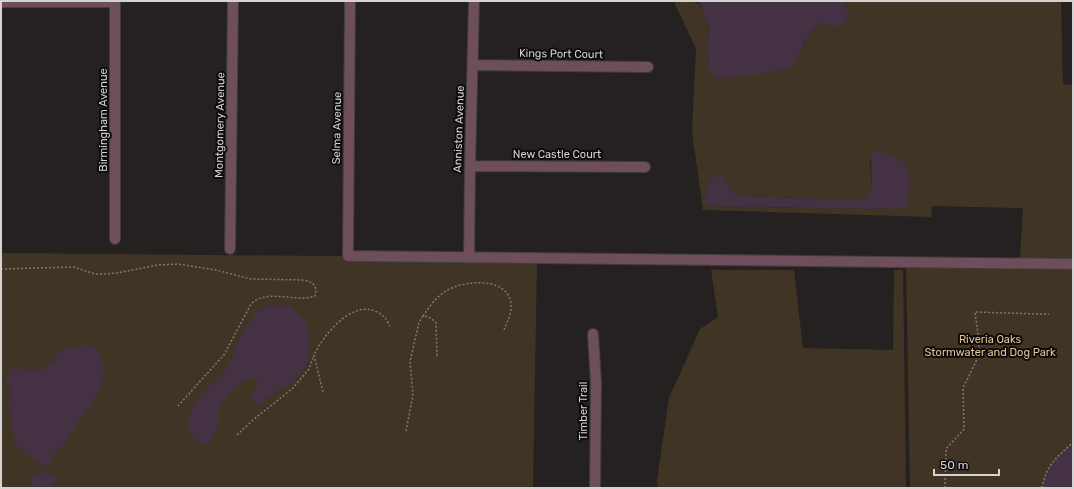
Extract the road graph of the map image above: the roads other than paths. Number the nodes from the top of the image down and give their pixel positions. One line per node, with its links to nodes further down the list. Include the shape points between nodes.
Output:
1 (115, 1): 5 (street); 10 (street, Birmingham Avenue)
2 (233, 1): 11 (street, Montgomery Avenue)
3 (350, 1): 12 (street, Selma Avenue, via 348,256)
4 (474, 1): 6 (street, Anniston Avenue)
5 (1, 2)
6 (473, 65): 7 (street, Kings Port Court); 8 (street, Anniston Avenue)
7 (648, 67)
8 (470, 166): 9 (street, New Castle Court); 12 (street, Anniston Avenue)
9 (645, 166)
10 (115, 239)
11 (230, 249)
12 (469, 258): 13 (street)
13 (1073, 264)
14 (593, 334): 15 (street, Timber Trail, via 596,383)
15 (595, 488)

